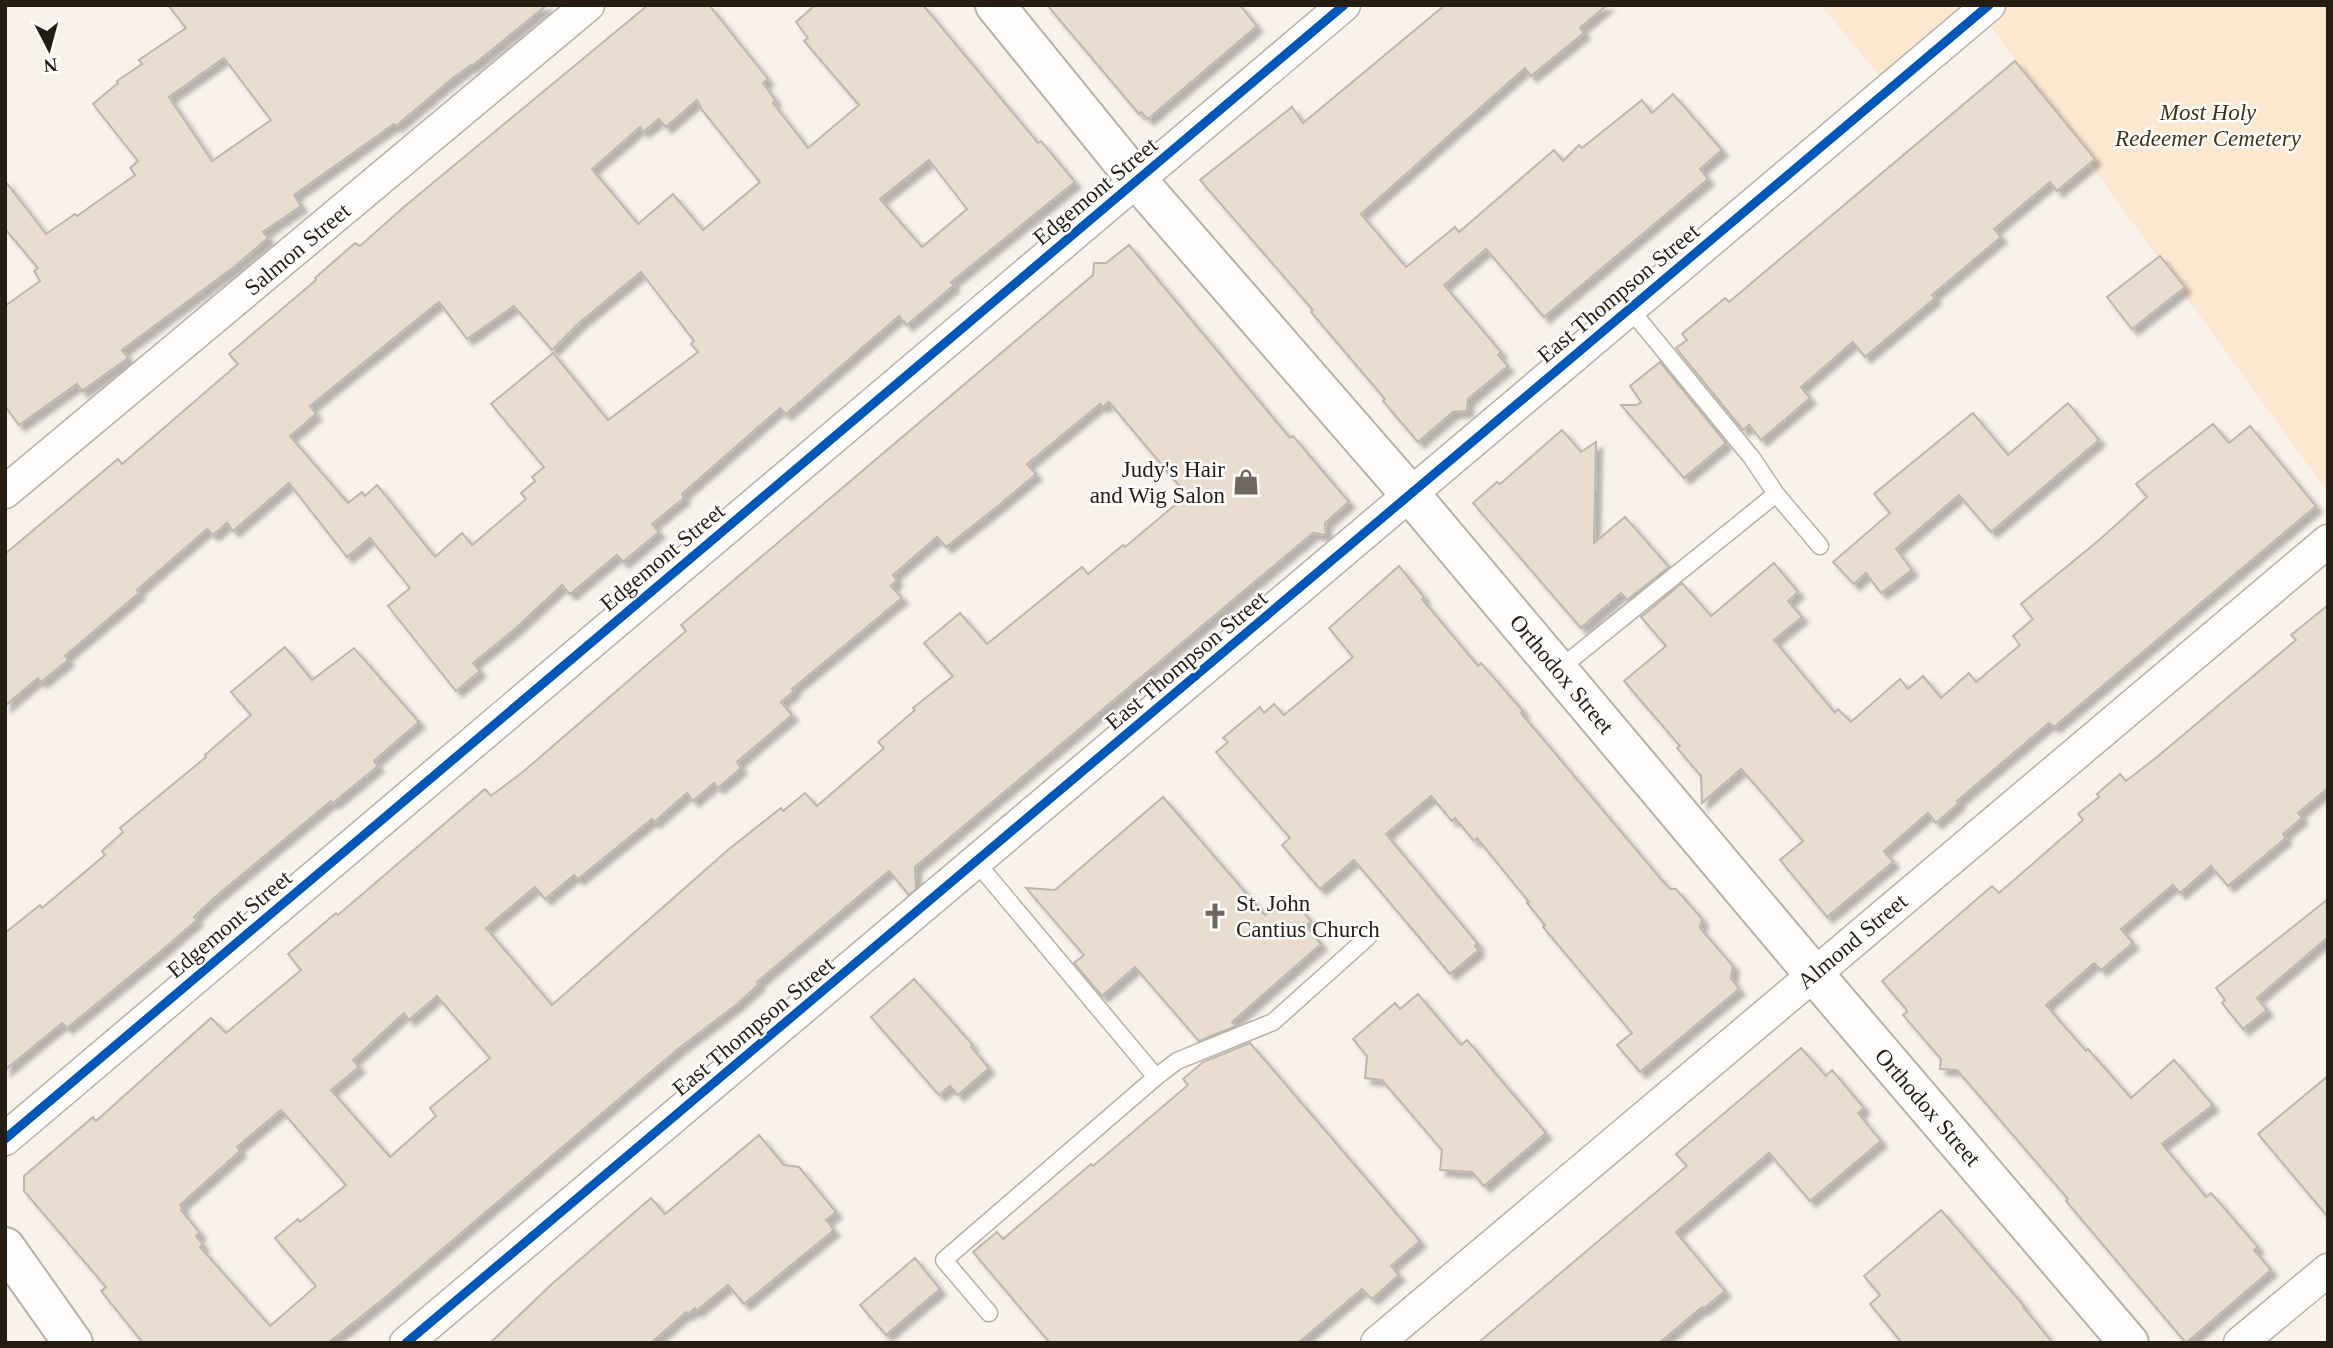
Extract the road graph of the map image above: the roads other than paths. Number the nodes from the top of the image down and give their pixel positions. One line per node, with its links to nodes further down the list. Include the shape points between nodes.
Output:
1 (995, 5): 5 (street, Orthodox Street)
2 (1344, 5): 5 (street, Edgemont Street)
3 (1990, 5): 6 (street, East Thompson Street)
4 (576, 9): 7 (street, Salmon Street)
5 (1137, 180): 8 (street, Orthodox Street); 17 (street, Edgemont Street)
6 (1630, 309): 8 (street, East Thompson Street); 9 (lane)
7 (5, 492)
8 (1410, 494): 12 (street, Orthodox Street); 13 (street, East Thompson Street)
9 (1776, 494): 11 (lane); 12 (lane)
10 (2328, 541): 15 (street, Almond Street)
11 (1820, 546)
12 (1558, 670): 15 (street, Orthodox Street)
13 (977, 863): 16 (lane); 22 (street, East Thompson Street)
14 (1368, 937): 16 (lane, via 1273,1022 1177,1061)
15 (1814, 973): 23 (street, Almond Street); 24 (street, Orthodox Street)
16 (1156, 1077): 20 (lane, via 944,1260)
17 (5, 1139)
18 (5, 1247): 21 (street)
19 (2328, 1270): 25 (street)
20 (989, 1313)
21 (74, 1343)
22 (406, 1343)
23 (1377, 1343)
24 (2129, 1343)
25 (2240, 1343)

